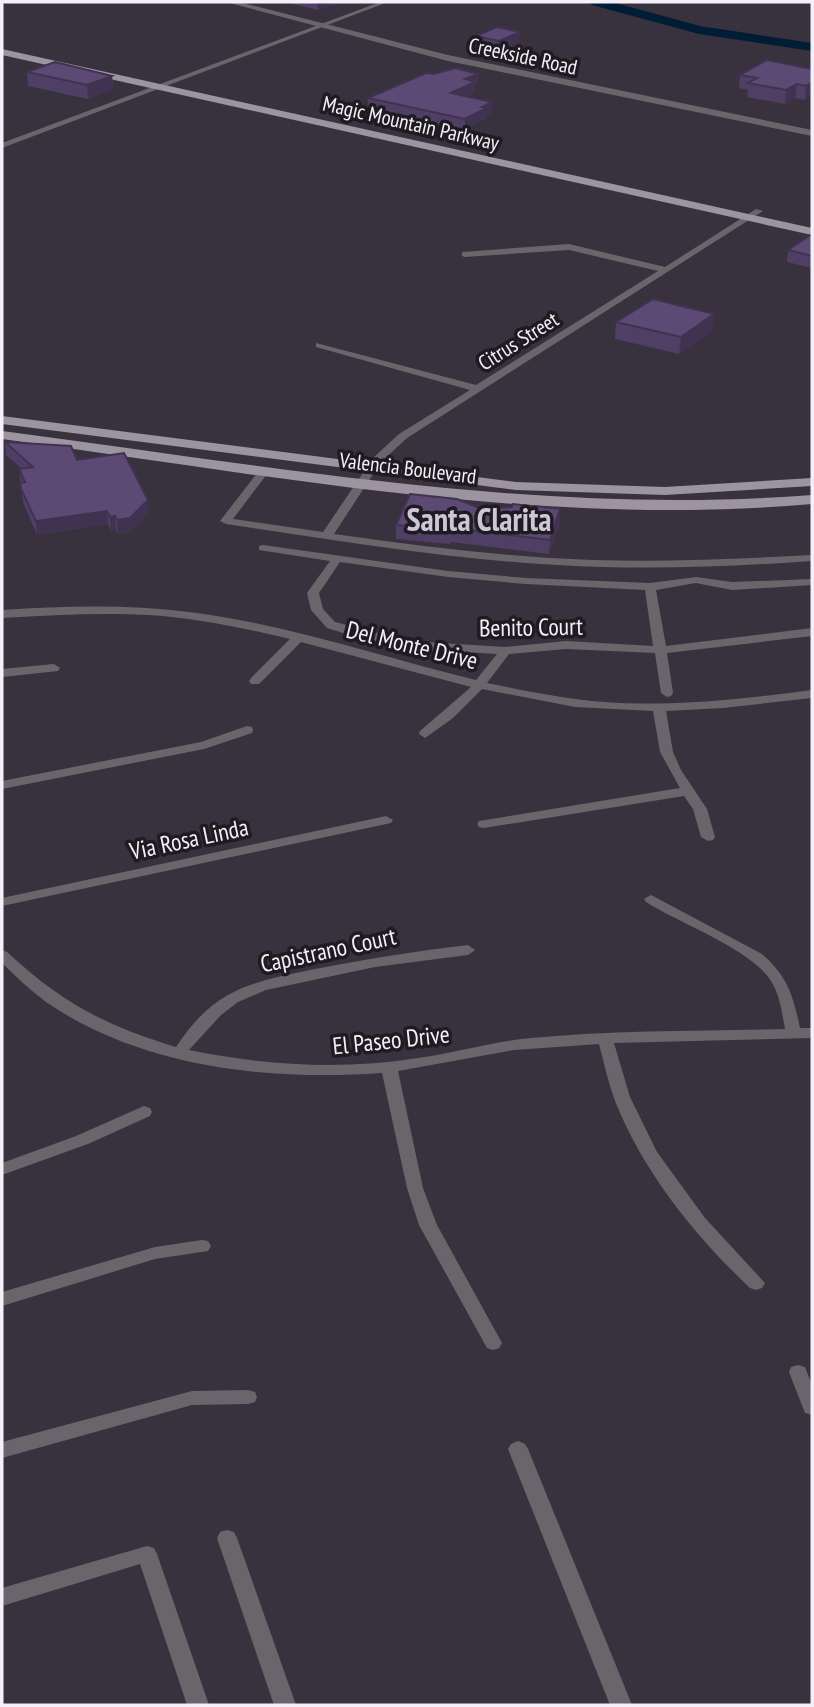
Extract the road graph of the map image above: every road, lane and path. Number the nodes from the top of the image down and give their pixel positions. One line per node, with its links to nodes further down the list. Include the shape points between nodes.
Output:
1 (230, 2): 3 (street, Creekside Road)
2 (385, 2): 3 (street)
3 (319, 25): 6 (street); 9 (street, Creekside Road, via 448,58)
4 (2, 43): 6 (main road, Magic Mountain Parkway)
5 (2, 52): 7 (main road, Magic Mountain Parkway)
6 (170, 81): 7 (street); 10 (main road, Magic Mountain Parkway)
7 (156, 87): 8 (main road, Magic Mountain Parkway); 11 (street)
8 (339, 127): 10 (main road); 12 (main road, Magic Mountain Parkway)
9 (812, 132)
10 (438, 140): 12 (main road, Magic Mountain Parkway)
11 (2, 146)
12 (754, 214): 13 (main road, Magic Mountain Parkway); 14 (main road, Magic Mountain Parkway); 16 (street, Citrus Street)
13 (812, 223)
14 (812, 232)
15 (465, 254): 16 (street, via 569,247)
16 (667, 270): 18 (street, Citrus Street)
17 (319, 345): 18 (street)
18 (480, 388): 21 (street, Citrus Street, via 403,436)
19 (2, 420): 21 (main road, Valencia Boulevard)
20 (2, 435): 22 (main road, Valencia Boulevard)
21 (371, 469): 24 (street, Citrus Street); 25 (main road, Valencia Boulevard, via 516,486)
22 (265, 470): 24 (main road, Valencia Boulevard); 28 (street, via 226,520)
23 (812, 482): 25 (main road, Valencia Boulevard)
24 (362, 483): 27 (main road, Valencia Boulevard); 28 (street, Citrus Street)
25 (666, 491): 27 (main road, via 658,501 565,499)
26 (812, 500): 27 (main road, Valencia Boulevard, via 738,506)
27 (537, 503)
28 (327, 535): 30 (street, via 472,555 578,563)
29 (263, 548): 31 (street, Benito Court)
30 (812, 558)
31 (336, 560): 33 (street, Benito Court, via 448,575); 38 (street, Benito Court, via 313,593 317,610 331,625 410,645)
32 (812, 582): 33 (street, Benito Court, via 732,586 696,580)
33 (650, 587): 37 (street)
34 (2, 614): 36 (street, Del Monte Drive, via 162,614)
35 (812, 632): 37 (street, Benito Court)
36 (297, 639): 41 (street); 42 (street, Del Monte Drive)
37 (660, 650): 38 (street, Benito Court, via 566,645); 43 (street)
38 (505, 651): 42 (street)
39 (54, 668): 40 (street)
40 (2, 673)
41 (255, 681)
42 (482, 684): 45 (street, Del Monte Drive, via 575,703); 47 (street)
43 (667, 693)
44 (812, 694): 45 (street, Del Monte Drive)
45 (659, 709): 49 (street, via 668,761)
46 (247, 730): 48 (street, via 204,745)
47 (425, 734)
48 (2, 785)
49 (688, 791): 51 (street); 52 (street, via 700,809)
50 (386, 820): 54 (street, Via Rosa Linda)
51 (484, 824)
52 (708, 837)
53 (651, 899): 58 (street, via 764,962 779,981)
54 (2, 902)
55 (468, 950): 60 (street, Capistrano Court, via 408,955 265,984 221,1006)
56 (2, 955): 60 (street, El Paseo Drive, via 59,1003 138,1040)
57 (812, 1033): 58 (street, El Paseo Drive)
58 (794, 1034): 59 (street, El Paseo Drive)
59 (605, 1037): 61 (street, El Paseo Drive, via 527,1043); 65 (street, via 624,1103 651,1157 718,1248)
60 (180, 1052): 61 (street, El Paseo Drive, via 278,1068)
61 (389, 1067): 67 (street, via 415,1188 428,1226)
62 (144, 1112): 63 (street)
63 (2, 1169)
64 (202, 1246): 66 (street, via 155,1253)
65 (756, 1283)
66 (2, 1299)
67 (493, 1343)
68 (798, 1372): 70 (street)
69 (248, 1397): 72 (street, via 192,1398)
70 (812, 1408)
71 (518, 1449): 77 (street)
72 (2, 1450)
73 (227, 1538): 76 (street)
74 (2, 1597): 75 (street, via 147,1554)
75 (198, 1705)
76 (285, 1705)
77 (621, 1705)

